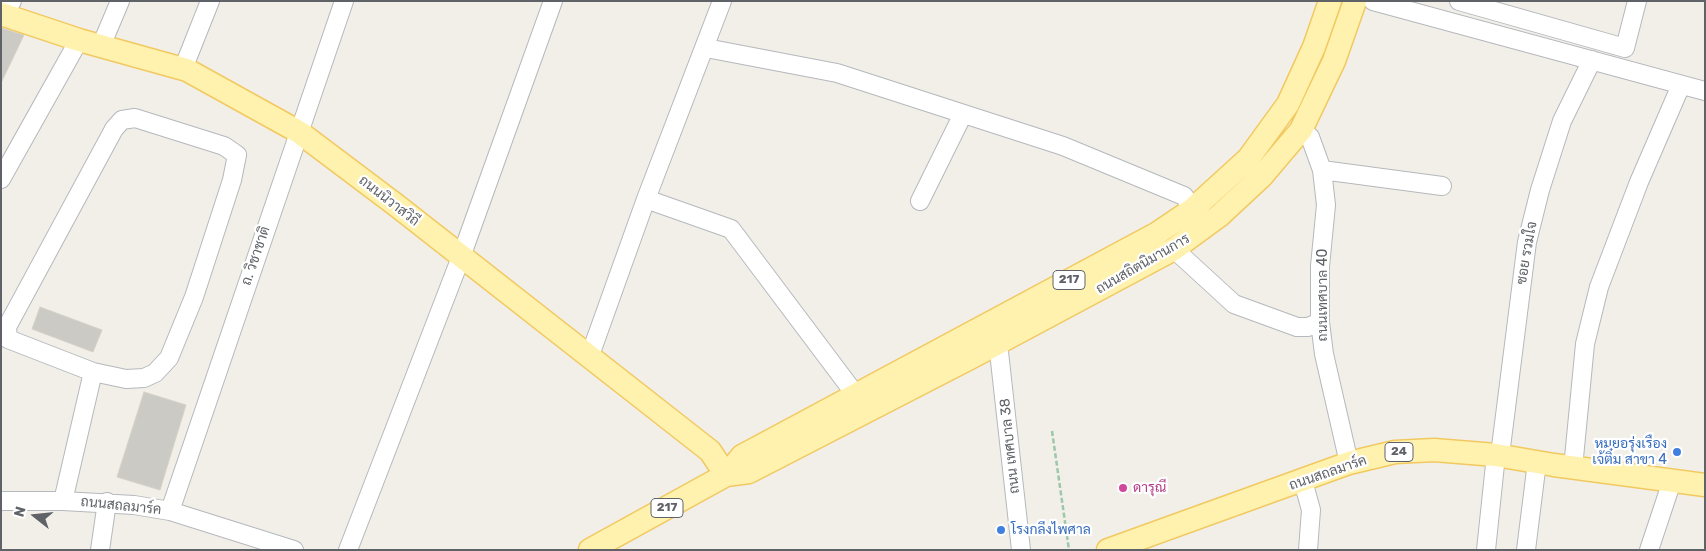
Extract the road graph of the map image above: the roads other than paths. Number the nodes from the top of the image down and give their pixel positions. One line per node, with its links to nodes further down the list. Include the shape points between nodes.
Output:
1 (120, 1): 13 (street)
2 (210, 1): 16 (street)
3 (344, 1): 21 (street, ถ. วิชาชาติ)
4 (553, 1): 29 (street)
5 (722, 1): 14 (street)
6 (1330, 1): 27 (main road, ถนนสถิตนิมานการ / 217, via 1314,47 1288,104 1248,159)
7 (1355, 1): 20 (main road, ถนนสถิตนิมานการ / 217, via 1334,61)
8 (1373, 1): 15 (street)
9 (1458, 1): 10 (street, via 1625,48)
10 (1637, 1)
11 (5, 10): 12 (main road, ถนนนิวาสวิถี)
12 (79, 40): 13 (main road, ถนนนิวาสวิถี); 22 (street)
13 (102, 46): 16 (main road, ถนนนิวาสวิถี)
14 (706, 48): 19 (street, via 838,73); 25 (street)
15 (1592, 60): 17 (street); 35 (street, ซอย รวมใจ, via 1562,121 1527,242)
16 (183, 69): 21 (main road, ถนนนิวาสวิถี)
17 (1681, 85): 18 (street); 38 (street, via 1599,287 1585,344)
18 (1705, 91)
19 (963, 114): 26 (street); 27 (street, via 1122,169 1184,196)
20 (1301, 130): 23 (street, ถนนเทศบาล 40, via 1310,137); 28 (main road, ถนนสถิตนิมานการ / 217, via 1262,176 1219,216)
21 (299, 132): 29 (main road, ถนนนิวาสวิถี); 46 (street, ถ. วิชาชาติ)
22 (3, 170)
23 (1322, 170): 24 (street); 30 (street, ถนนเทศบาล 40, via 1326,205 1320,266)
24 (1442, 186)
25 (646, 199): 32 (street); 34 (street, via 731,228)
26 (920, 201)
27 (1193, 209): 34 (main road, ถนนสถิตนิมานการ / 217, via 1156,234)
28 (1174, 249): 30 (street, via 1234,304 1297,327); 31 (main road, ถนนสถิตนิมานการ / 217)
29 (460, 257): 32 (main road, ถนนนิวาสวิถี); 49 (street)
30 (1320, 322): 37 (street, ถนนเทศบาล 40, via 1324,354)
31 (998, 343): 39 (main road, ถนนสถิตนิมานการ / 217, via 749,472); 51 (street, ถนน เทศบาล 38)
32 (589, 358): 39 (main road, ถนนนิวาสวิถี, via 710,451)
33 (93, 372): 33 (street, via 126,379 144,378 155,373 169,358 194,298 232,180 237,155 224,146 135,118 122,120 114,129 6,333 8,339 19,344); 44 (street)
34 (854, 394): 39 (main road, ถนนสถิตนิมานการ / 217, via 742,456)
35 (1498, 455): 36 (main road, ถนนสถลมาร์ค / 24); 37 (main road, ถนนสถลมาร์ค / 24, via 1434,450 1395,452); 54 (street, ซอย รวมใจ)
36 (1536, 462): 38 (main road, ถนนสถลมาร์ค / 24); 55 (street)
37 (1349, 463): 40 (main road, ถนนสถลมาร์ค / 24)
38 (1573, 468): 41 (main road, ถนนสถลมาร์ค / 24)
39 (726, 475): 50 (main road, ถนนสถิตนิมานการ / 217)
40 (1303, 481): 52 (main road, ถนนสถลมาร์ค / 24); 53 (street, via 1311,510)
41 (1672, 481): 42 (main road, ถนนสถลมาร์ค / 24); 56 (street)
42 (1705, 485)
43 (1, 501): 44 (street, ถนนสถลมาร์ค)
44 (63, 501): 45 (street, ถนนสถลมาร์ค)
45 (106, 502): 46 (street, ถนนสถลมาร์ค); 47 (street)
46 (170, 511): 48 (street, ถนนสถลมาร์ค)
47 (100, 550)
48 (294, 550)
49 (348, 550)
50 (590, 550)
51 (1021, 550)
52 (1108, 550)
53 (1308, 550)
54 (1486, 550)
55 (1526, 550)
56 (1649, 550)

